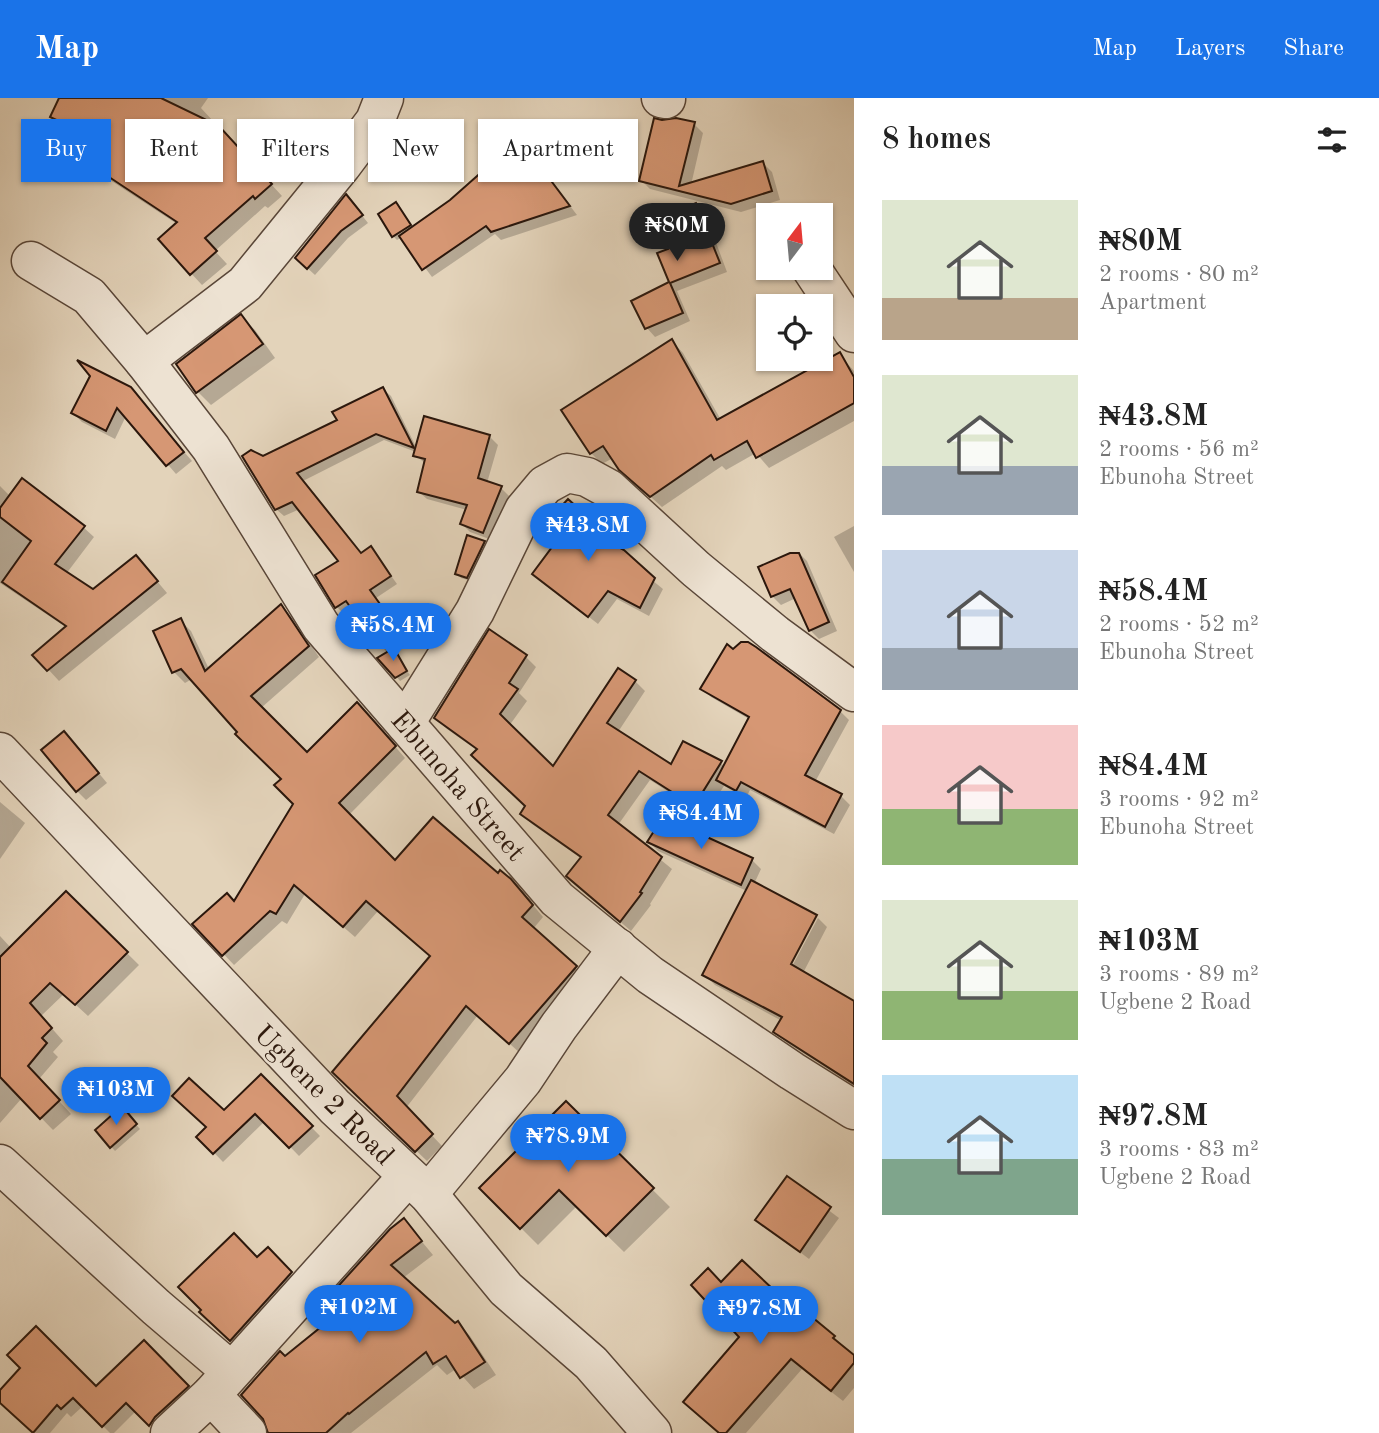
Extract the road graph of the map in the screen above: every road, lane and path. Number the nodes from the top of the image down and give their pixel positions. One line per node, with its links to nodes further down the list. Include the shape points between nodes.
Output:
1 (384, 98): 5 (street, via 375,121 245,284)
2 (31, 261): 5 (street, Ebunoha Street, via 89,296)
3 (819, 280): 4 (street)
4 (854, 332)
5 (144, 361): 7 (street, Ebunoha Street, via 211,448 321,626)
6 (854, 692): 7 (street, via 696,569 609,489 567,473 545,485 524,510 475,611)
7 (405, 723): 9 (street, Ebunoha Street, via 557,899)
8 (0, 752): 12 (street, Ugbene 2 Road, via 316,1087)
9 (618, 948): 10 (street, Ebunoha Street, via 684,998); 12 (street, via 523,1080)
10 (854, 1110)
11 (0, 1164): 13 (street, via 156,1307)
12 (418, 1185): 13 (street); 16 (street, Ugbene 2 Road, via 506,1289 591,1363)
13 (221, 1383): 14 (street); 15 (street)
14 (170, 1433)
15 (247, 1433)
16 (652, 1433)

